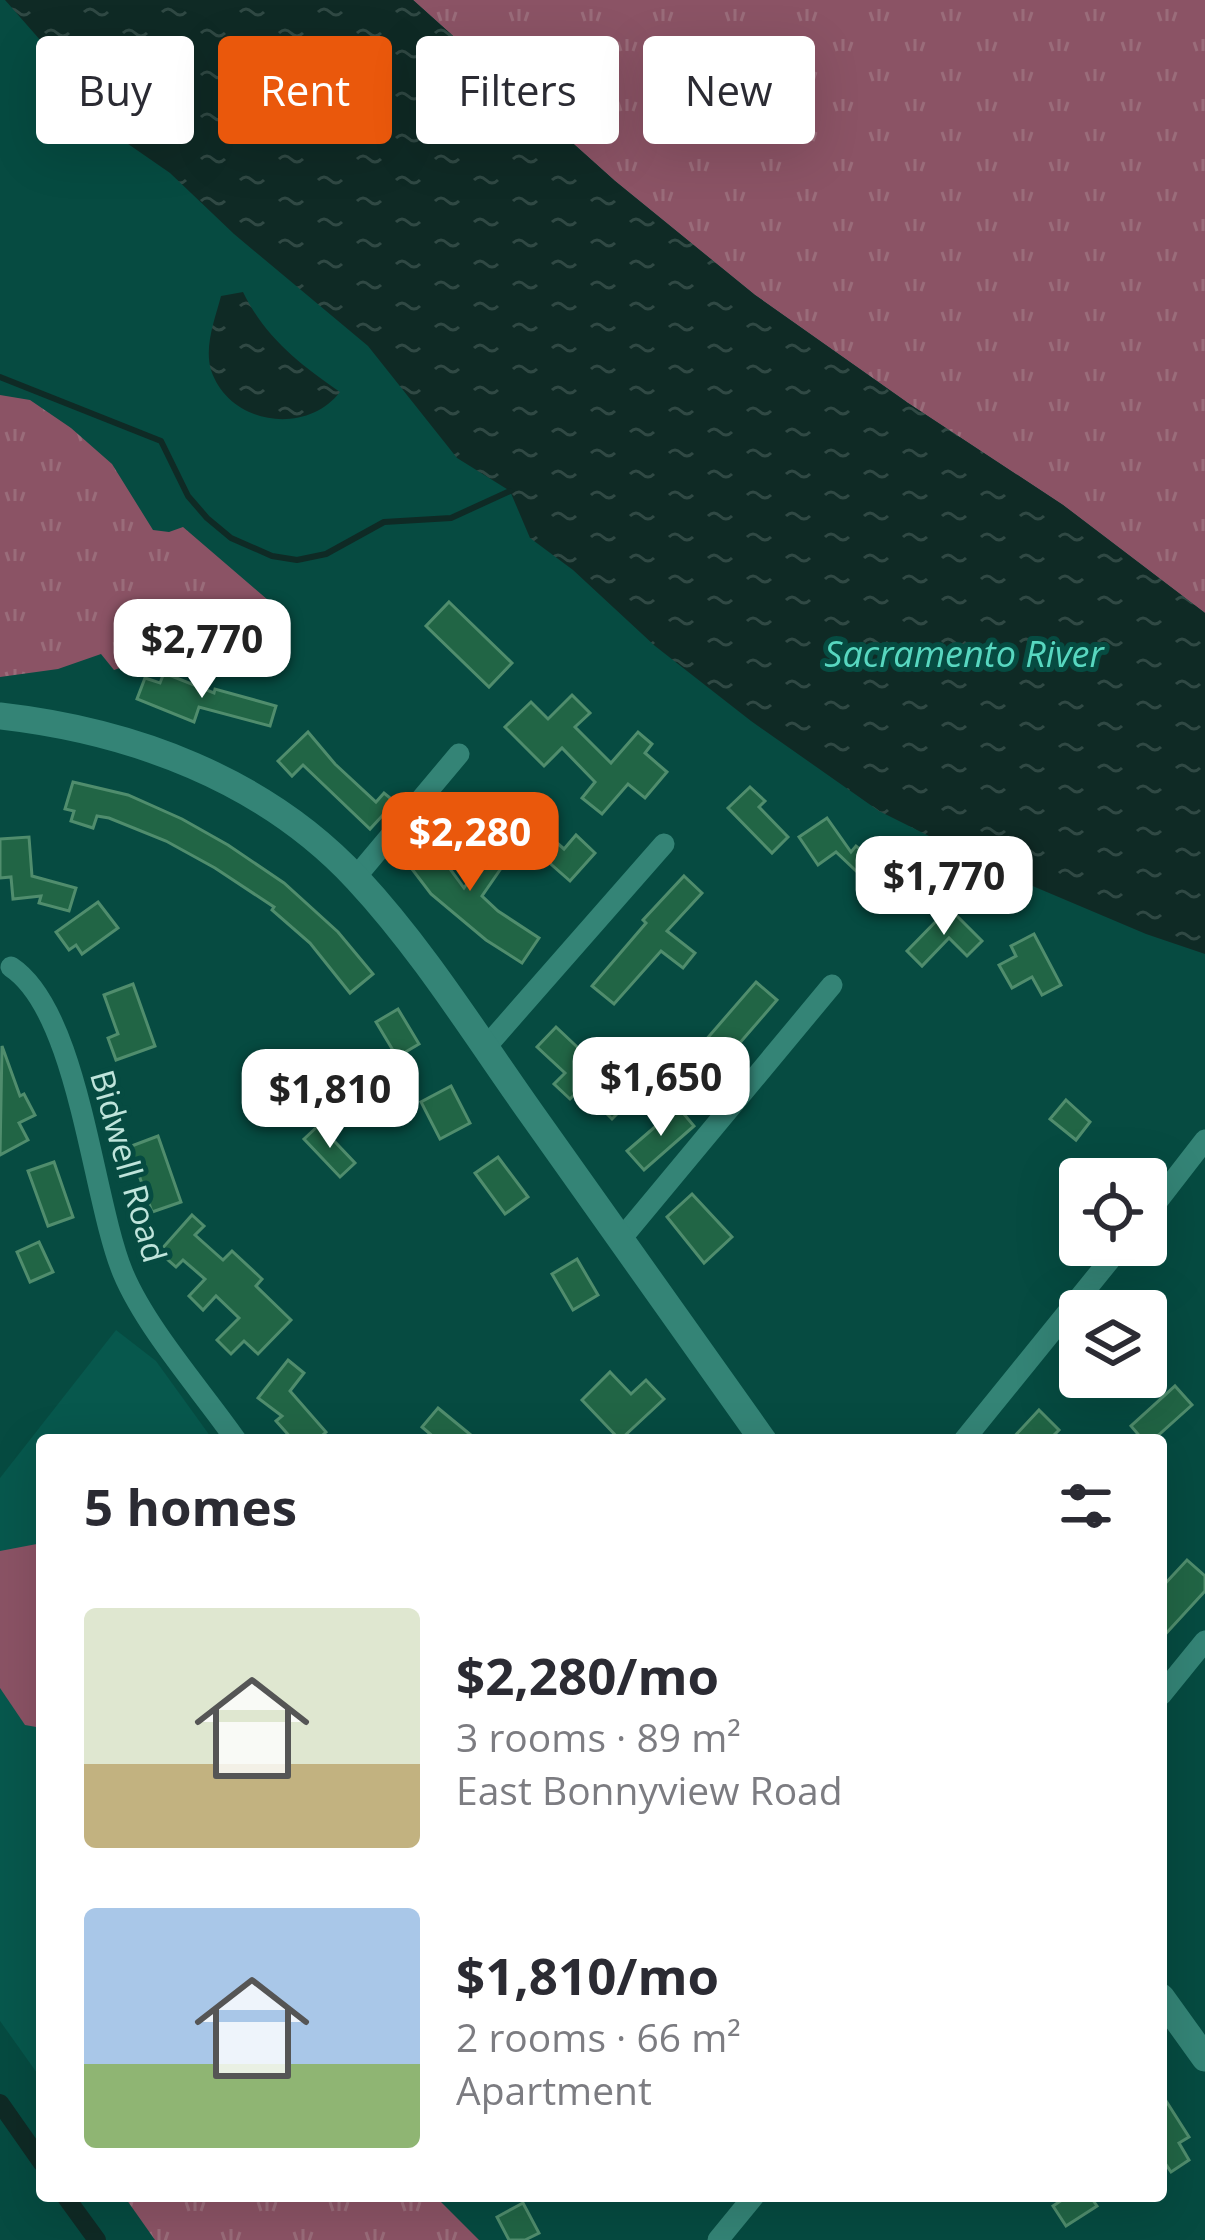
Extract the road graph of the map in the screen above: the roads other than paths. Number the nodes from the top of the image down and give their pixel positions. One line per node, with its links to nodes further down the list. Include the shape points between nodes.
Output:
1 (0, 716): 4 (street, via 93,730 185,762 269,807)
2 (459, 754): 4 (street)
3 (664, 844): 7 (street)
4 (356, 878): 7 (street)
5 (11, 967): 12 (street, Bidwell Road, via 32,983 50,1018 130,1287)
6 (832, 985): 10 (street)
7 (485, 1048): 10 (street)
8 (1205, 1140): 9 (street)
9 (1167, 1189)
10 (621, 1239): 13 (street)
11 (1105, 1266): 14 (street)
12 (232, 1434)
13 (759, 1434)
14 (969, 1434)
15 (1205, 1641): 16 (street)
16 (1167, 1688)
17 (1167, 2005): 18 (street)
18 (1205, 2058)
19 (749, 2202): 20 (street)
20 (718, 2240)

